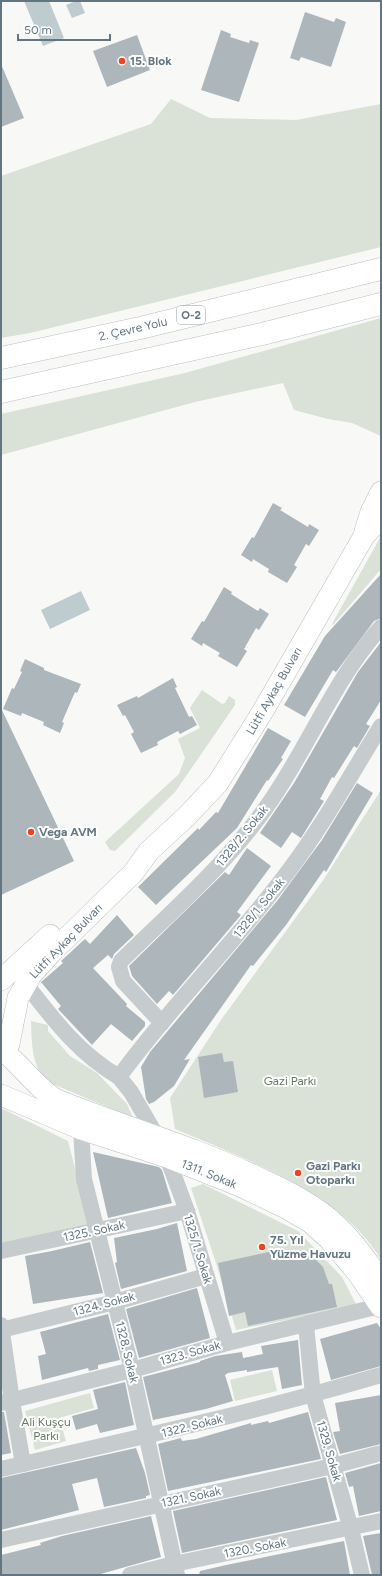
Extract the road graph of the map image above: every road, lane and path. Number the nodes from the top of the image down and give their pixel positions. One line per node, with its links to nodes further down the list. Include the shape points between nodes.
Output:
1 (381, 269): 3 (highway, 2. Çevre Yolu / O-2, via 140,328)
2 (381, 304): 4 (highway, via 262,334)
3 (1, 358)
4 (1, 392)
5 (381, 492): 7 (main road, via 368,518)
6 (381, 518): 7 (main road, Lütfi Aykaç Bulvarı)
7 (364, 536): 10 (main road, Lütfi Aykaç Bulvarı, via 226,772 204,800)
8 (381, 627): 13 (street, 1328/2. Sokak, via 346,675 272,799 227,858 121,961 119,967 123,982)
9 (381, 726): 13 (street, 1328/1. Sokak, via 314,837 290,870)
10 (149, 851): 11 (main road, Lütfi Aykaç Bulvarı, via 125,866); 12 (main road, Lütfi Aykaç Bulvarı, via 134,873 50,954)
11 (1, 980)
12 (25, 983): 14 (main road, Lütfi Aykaç Bulvarı, via 15,1009); 15 (street, via 78,1047)
13 (162, 1023): 15 (street, 1328/1. Sokak)
14 (5, 1051): 18 (main road, 1311. Sokak, via 45,1093 57,1100)
15 (119, 1077): 18 (street, via 131,1092)
16 (1, 1095): 17 (main road, 1311. Sokak)
17 (80, 1130): 19 (main road, 1311. Sokak); 21 (street, 1328. Sokak, via 84,1179)
18 (156, 1135): 24 (main road, 1311. Sokak, via 233,1166 303,1200 346,1235)
19 (167, 1157): 20 (street, 1325/1. Sokak); 26 (main road, 1311. Sokak, via 240,1186 310,1222 340,1251)
20 (187, 1211): 21 (street, 1325. Sokak); 23 (street, 1325/1. Sokak)
21 (97, 1230): 22 (street, 1325. Sokak); 25 (street, 1328. Sokak)
22 (1, 1251)
23 (206, 1276): 25 (street, 1324. Sokak); 30 (street, 1325/1. Sokak)
24 (381, 1280)
25 (115, 1302): 29 (street, 1324. Sokak); 31 (street, 1328. Sokak)
26 (381, 1307): 28 (street, 1323. Sokak)
27 (1, 1325): 29 (street)
28 (306, 1325): 30 (street, 1323. Sokak); 33 (street, 1329. Sokak)
29 (1, 1330): 34 (street)
30 (227, 1343): 31 (street, 1323. Sokak)
31 (132, 1370): 34 (street, 1323. Sokak); 35 (street, 1328. Sokak)
32 (381, 1376): 33 (street, 1322. Sokak)
33 (313, 1395): 35 (street, 1322. Sokak); 38 (street, 1329. Sokak)
34 (6, 1402): 37 (street)
35 (147, 1437): 37 (street, 1322. Sokak); 40 (street, 1328. Sokak)
36 (381, 1453): 38 (street, 1321. Sokak)
37 (23, 1464): 39 (street, 1322. Sokak)
38 (333, 1466): 40 (street, 1321. Sokak); 42 (street, 1329. Sokak)
39 (1, 1469)
40 (161, 1504): 43 (street, 1321. Sokak); 44 (street, 1328. Sokak)
41 (381, 1521): 42 (street, 1320. Sokak)
42 (351, 1529): 44 (street, 1320. Sokak); 46 (street, 1329. Sokak)
43 (1, 1540)
44 (176, 1569): 45 (street, 1320. Sokak)
45 (130, 1575)
46 (362, 1575)

